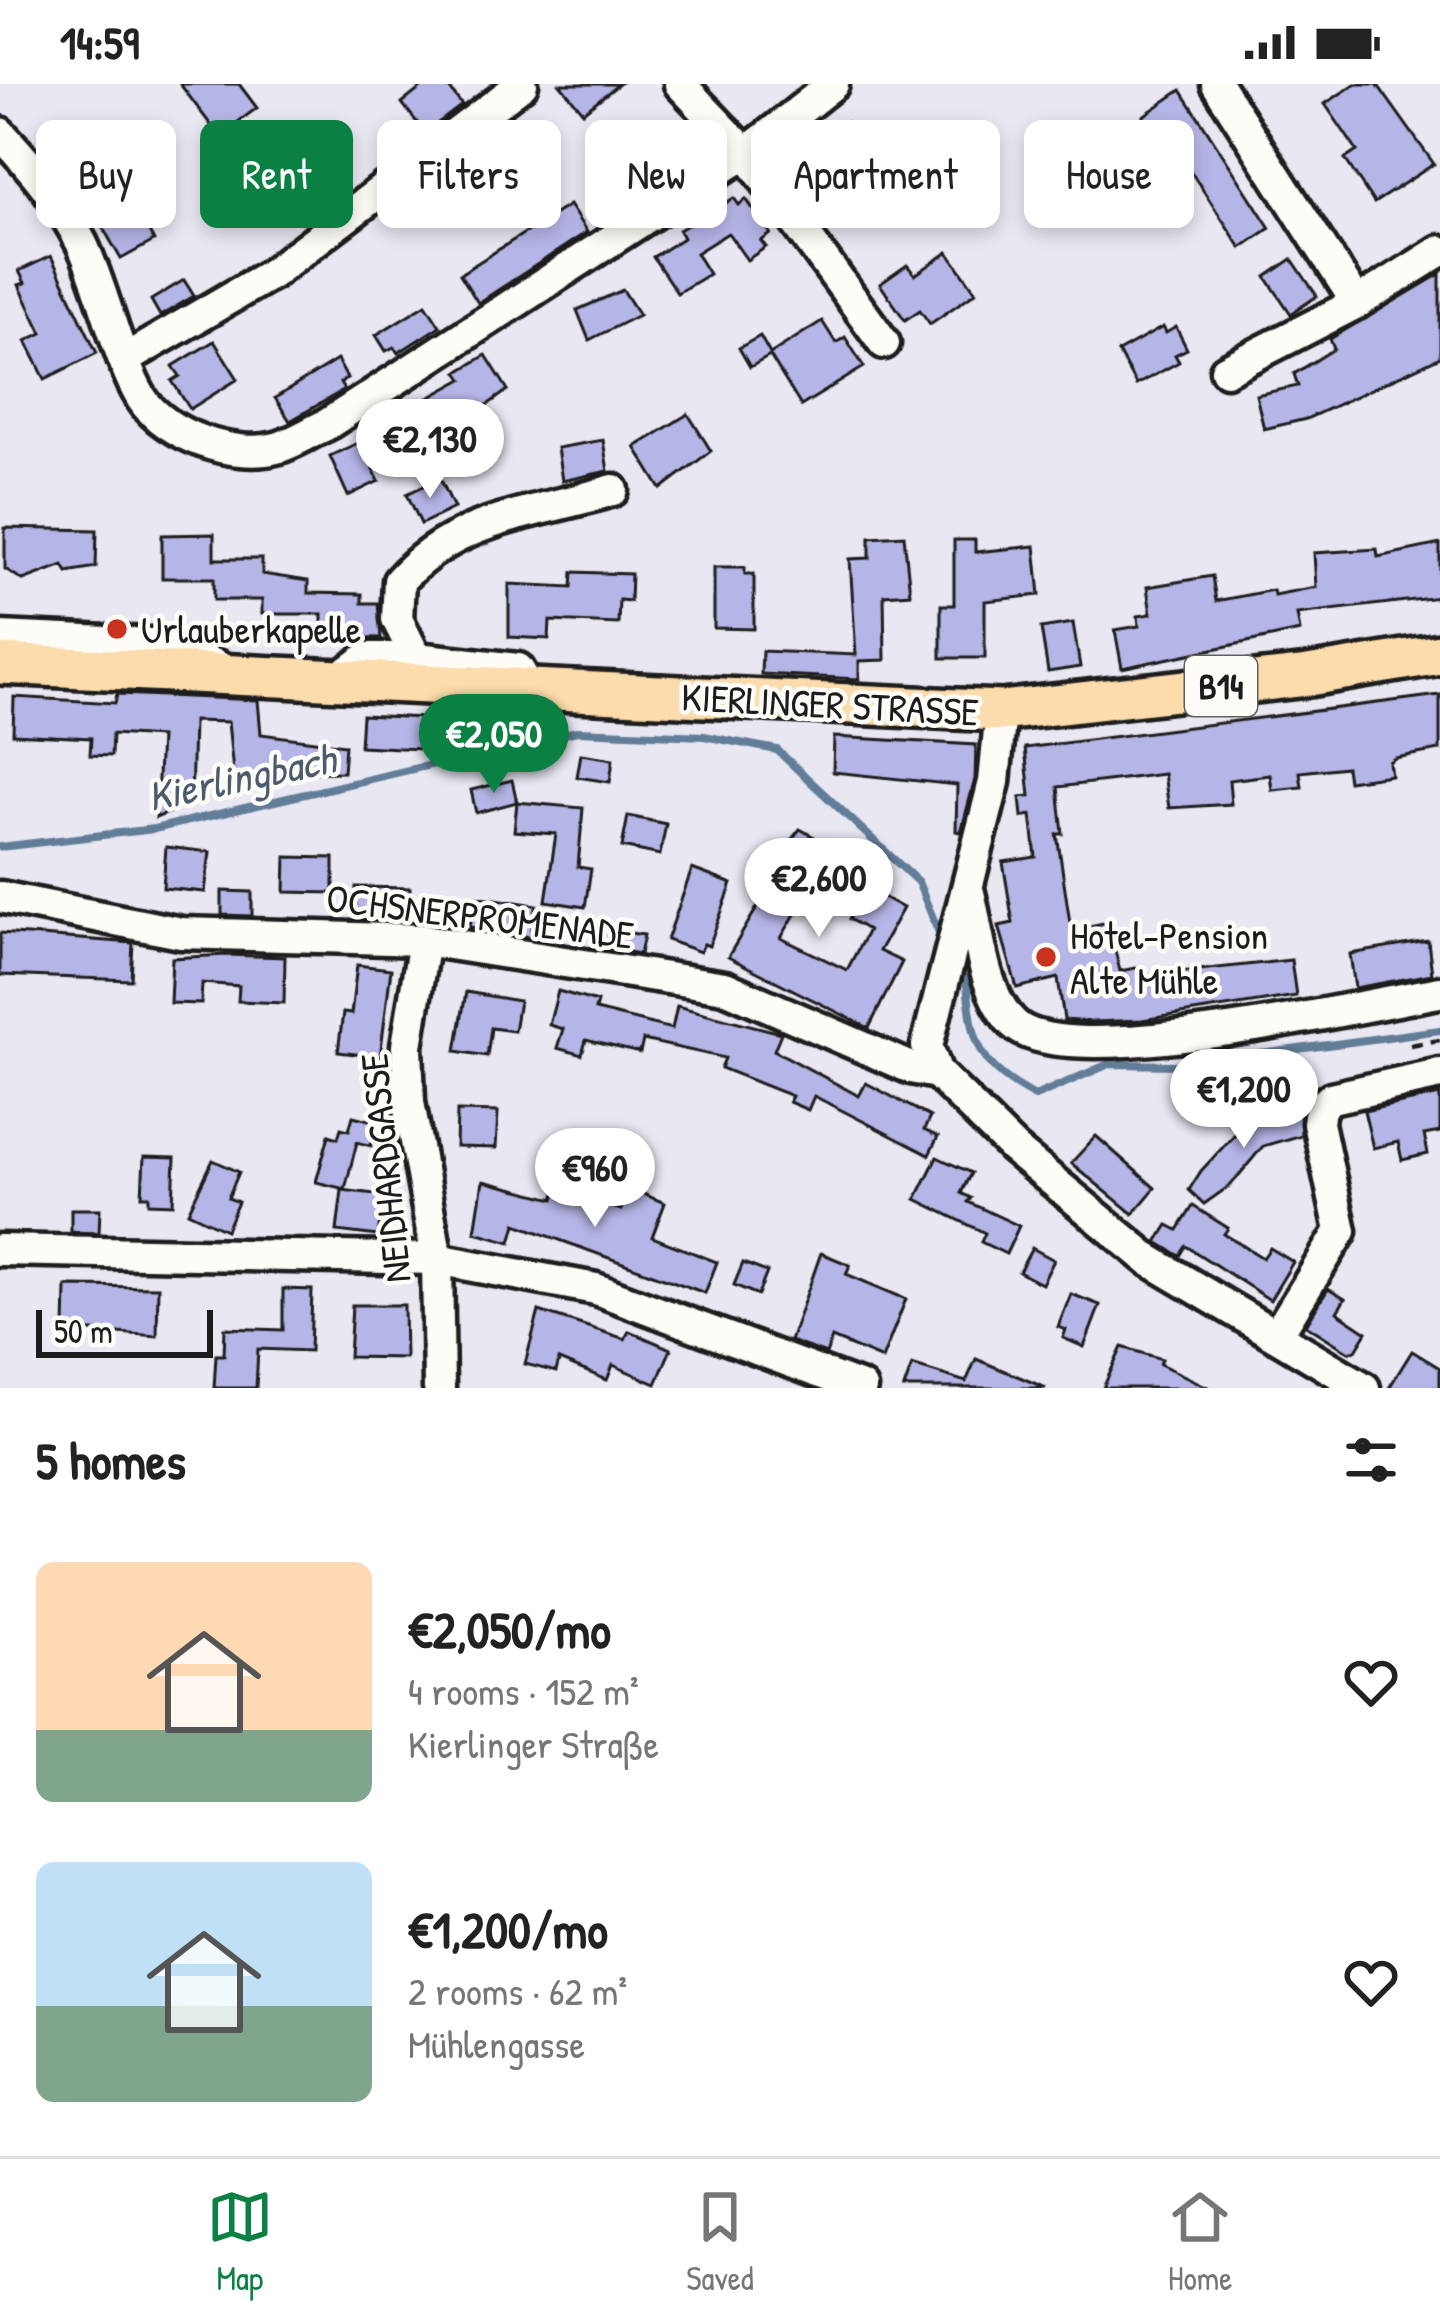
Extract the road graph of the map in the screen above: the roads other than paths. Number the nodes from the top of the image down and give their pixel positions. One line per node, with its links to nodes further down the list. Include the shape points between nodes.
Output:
1 (522, 84): 10 (street, via 271,274)
2 (680, 84): 6 (street)
3 (833, 84): 6 (street)
4 (1216, 84): 8 (street)
5 (0, 133): 10 (street, via 40,176 81,244)
6 (746, 153): 9 (street); 10 (street, via 326,425 275,449 206,442 168,423 143,400)
7 (1440, 250): 8 (street)
8 (1357, 303): 11 (street)
9 (884, 343)
10 (128, 358)
11 (1226, 370)
12 (613, 490): 15 (street, via 504,517 426,551 399,581 395,600)
13 (0, 637): 17 (street, via 172,645)
14 (1440, 654): 20 (main road, KIERLINGER STRASSE / B14)
15 (416, 658): 18 (street, via 367,658); 19 (street, via 518,669)
16 (0, 664): 17 (main road, KIERLINGER STRASSE / B14)
17 (232, 673): 18 (main road, KIERLINGER STRASSE / B14)
18 (338, 680): 19 (main road, KIERLINGER STRASSE / B14)
19 (531, 691): 20 (main road, KIERLINGER STRASSE / B14)
20 (1001, 711): 21 (street, via 994,782)
21 (968, 888): 24 (street, via 994,992 1014,1025 1058,1045 1129,1043); 25 (street, via 927,1046)
22 (0, 897): 23 (street, OCHSNERPROMENADE, via 181,933)
23 (424, 940): 25 (street, OCHSNERPROMENADE, via 725,988); 28 (street, NEIDHARDGASSE, via 407,1046 409,1102)
24 (1440, 992)
25 (937, 1073): 29 (street, via 1014,1149 1149,1260)
26 (1440, 1074): 29 (street, via 1330,1098 1320,1108 1341,1231)
27 (0, 1250): 28 (street)
28 (437, 1259): 30 (street, NEIDHARDGASSE); 31 (street, via 596,1289)
29 (1278, 1333): 32 (street)
30 (439, 1388)
31 (861, 1388)
32 (1364, 1388)

